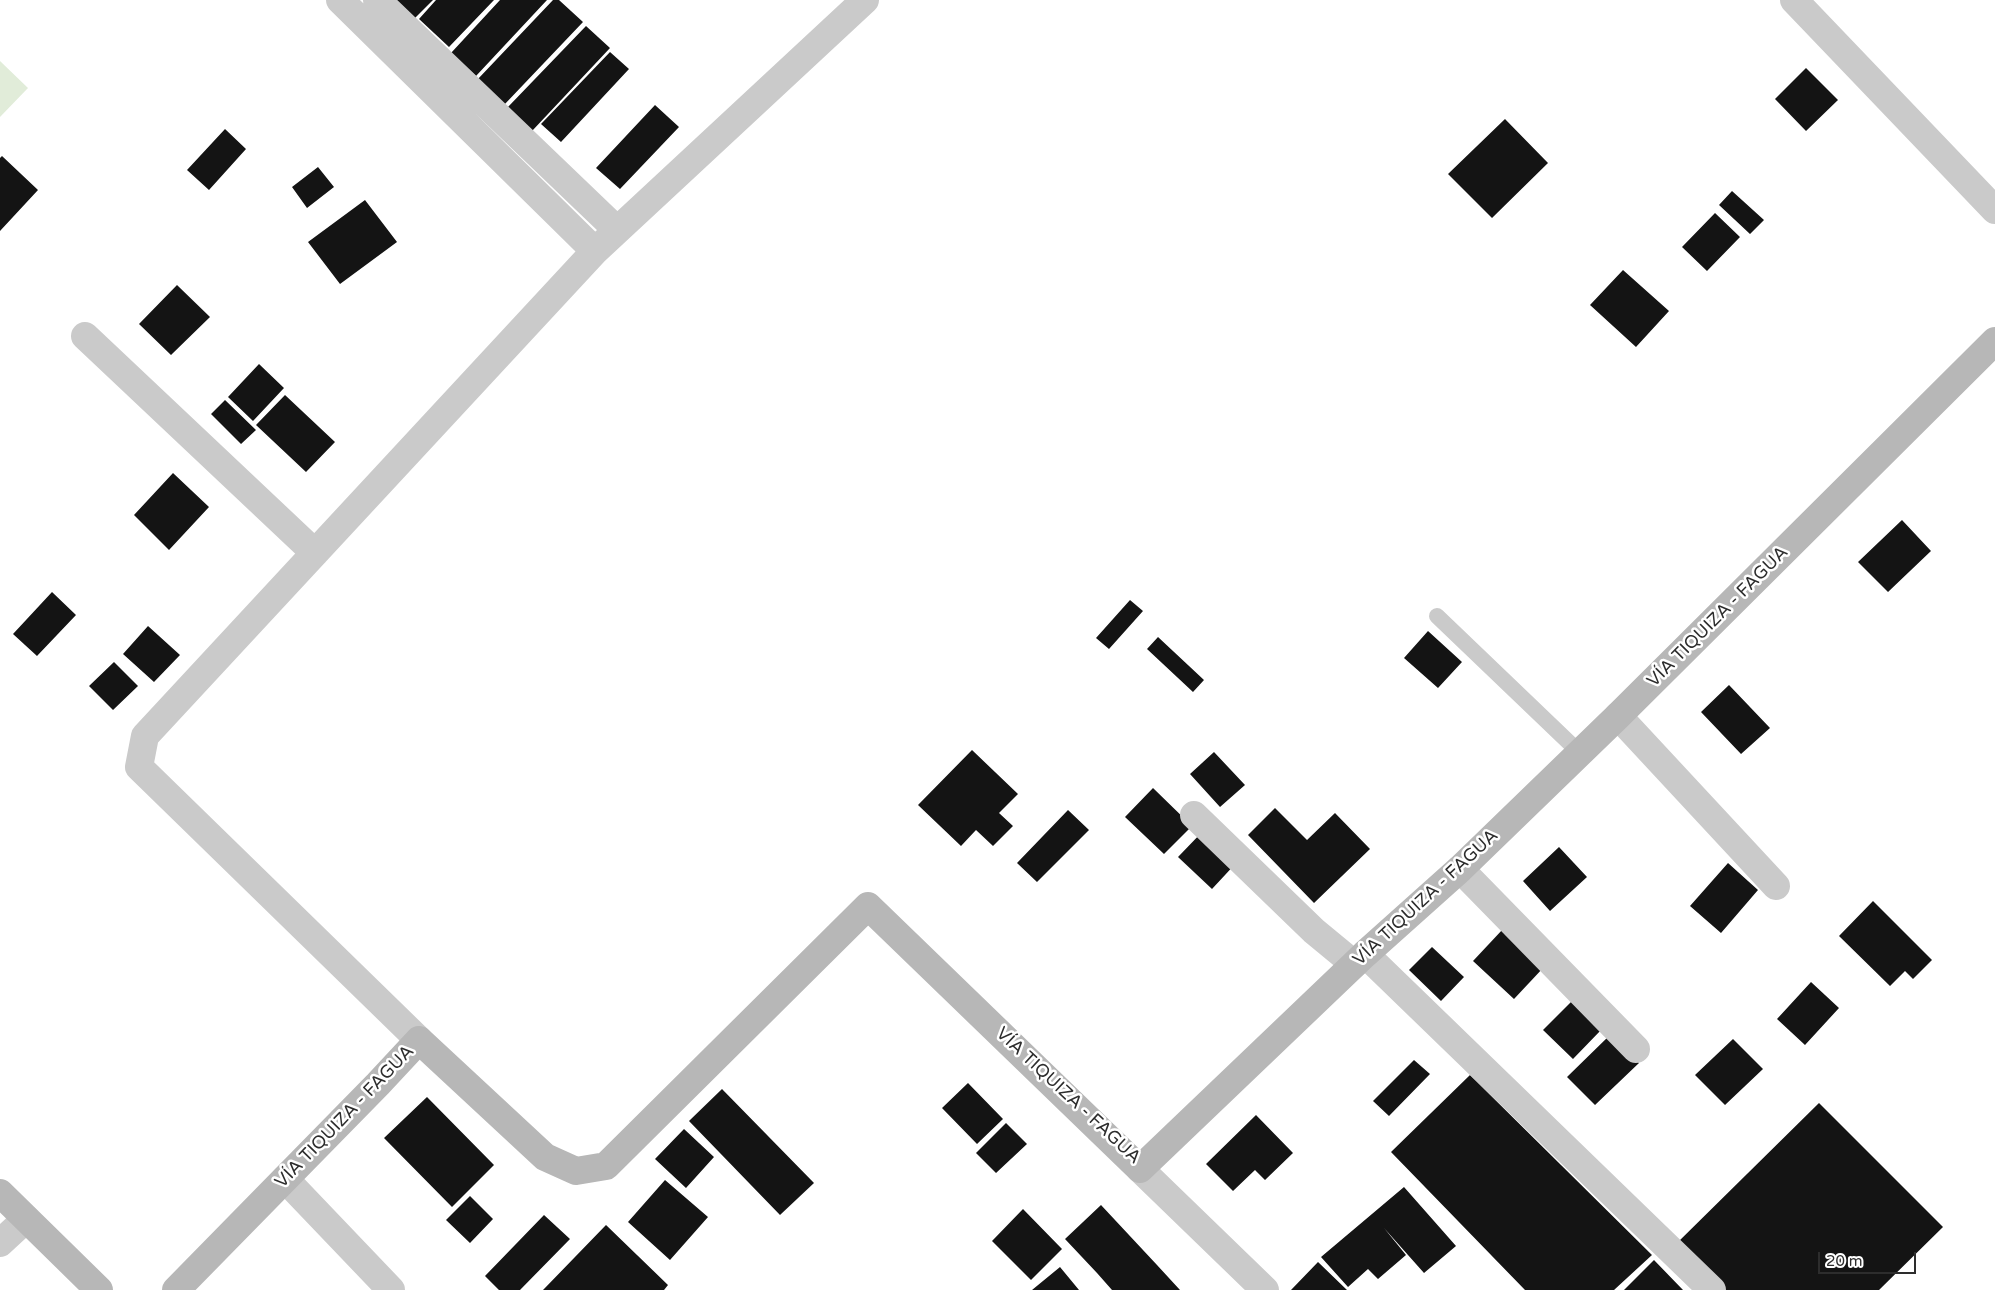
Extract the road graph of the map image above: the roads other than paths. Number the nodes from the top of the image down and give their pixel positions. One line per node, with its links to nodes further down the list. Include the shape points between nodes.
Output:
1 (340, 0): 7 (street)
2 (377, 0): 6 (street)
3 (865, 0): 6 (street)
4 (1794, 0): 5 (street)
5 (1995, 210)
6 (617, 230): 7 (street)
7 (595, 251): 10 (street)
8 (85, 336): 10 (street)
9 (1995, 341): 12 (street, VÍA TIQUIZA - FAGUA)
10 (315, 553): 18 (street, via 145,736 139,767)
11 (1437, 616): 13 (lane)
12 (1618, 716): 13 (street, VÍA TIQUIZA - FAGUA); 16 (street)
13 (1580, 753): 15 (street, VÍA TIQUIZA - FAGUA)
14 (1194, 815): 17 (street, via 1314,931)
15 (1460, 869): 17 (street, VÍA TIQUIZA - FAGUA); 19 (street)
16 (1776, 886)
17 (1359, 959): 20 (street, VÍA TIQUIZA - FAGUA); 29 (street)
18 (419, 1040): 20 (street, VÍA TIQUIZA - FAGUA, via 545,1157 576,1171 606,1166 868,906); 21 (street, VÍA TIQUIZA - FAGUA)
19 (1636, 1049)
20 (1140, 1169): 28 (street)
21 (285, 1179): 26 (street, VÍA TIQUIZA - FAGUA); 27 (street)
22 (0, 1193): 23 (street)
23 (26, 1220): 24 (street); 25 (street)
24 (0, 1243)
25 (98, 1290)
26 (176, 1290)
27 (392, 1290)
28 (1265, 1290)
29 (1712, 1290)

